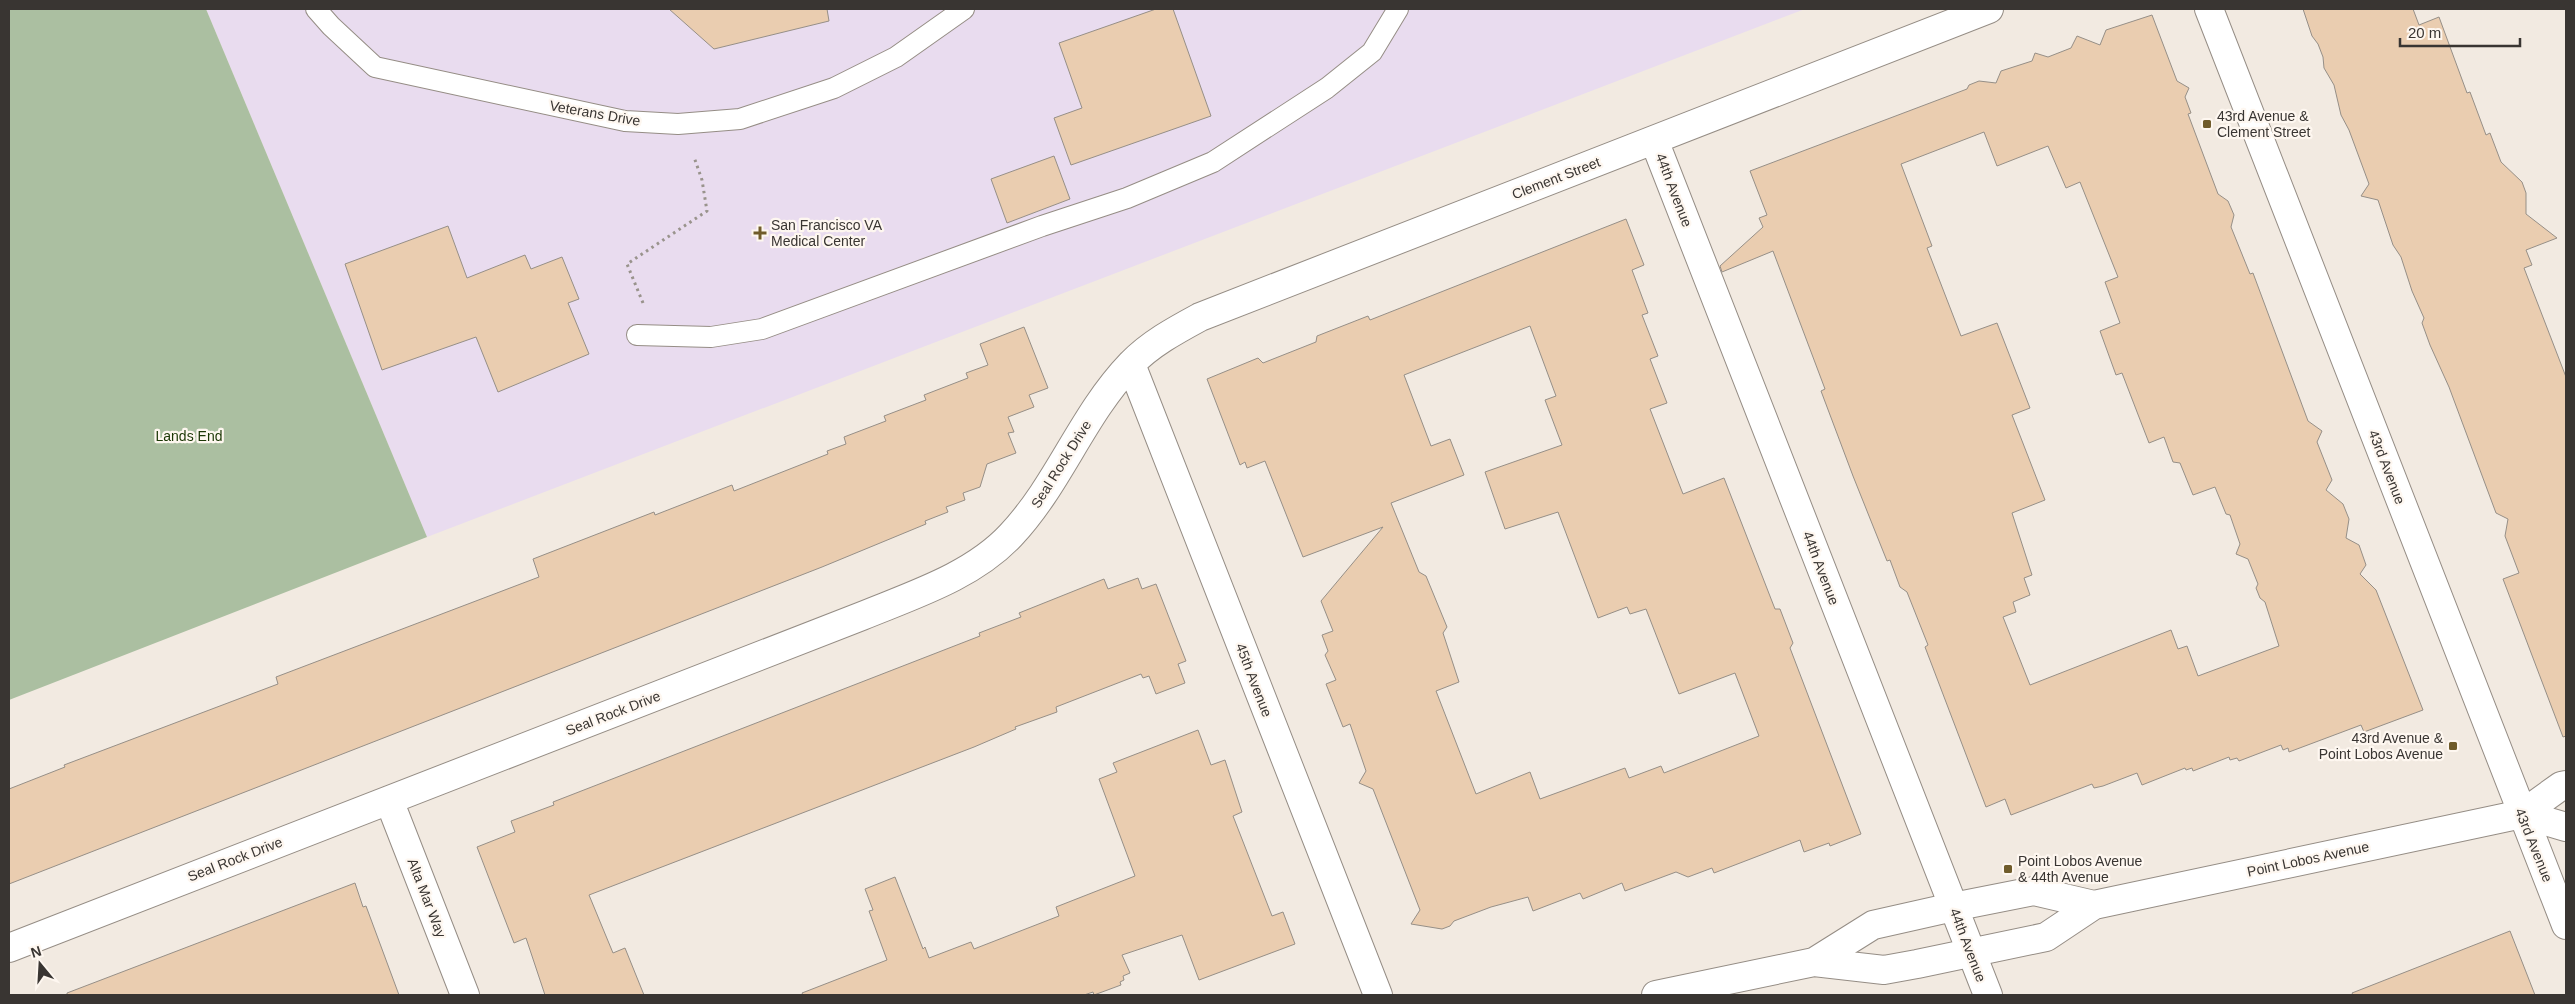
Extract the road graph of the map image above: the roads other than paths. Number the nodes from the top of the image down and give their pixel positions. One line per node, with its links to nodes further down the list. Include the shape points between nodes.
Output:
1 (316, 9): 2 (lane, Veterans Drive, via 374,67 625,120 678,124 740,119 834,88 896,57)
2 (964, 9)
3 (1398, 9): 7 (lane, via 1372,52 1327,88 1213,162 1127,198 762,329 712,337)
4 (1989, 9): 6 (street, Clement Street)
5 (2209, 9): 11 (street, 43rd Avenue)
6 (1654, 140): 8 (street, Clement Street, via 1200,317 1172,332); 14 (street, 44th Avenue)
7 (638, 335)
8 (1131, 364): 10 (street, Seal Rock Drive, via 1080,432 1036,506 1010,536 975,564 890,605); 20 (street, 45th Avenue)
9 (2566, 785): 11 (street, Point Lobos Avenue)
10 (389, 800): 16 (street, Seal Rock Drive); 19 (street, Alta Mar Way)
11 (2522, 814): 12 (street, Point Lobos Avenue); 13 (street, Point Lobos Avenue); 15 (street, 43rd Avenue)
12 (2566, 827)
13 (2094, 904): 14 (street, Point Lobos Avenue, via 2034,891); 17 (street, Point Lobos Avenue, via 2046,937)
14 (1954, 907): 17 (street, 44th Avenue); 18 (street, Point Lobos Avenue, via 1872,925)
15 (2566, 925)
16 (9, 948)
17 (1971, 953): 18 (street, Point Lobos Avenue, via 1884,970); 22 (street, 44th Avenue)
18 (1814, 962): 21 (street, Point Lobos Avenue)
19 (465, 995)
20 (1378, 995)
21 (1656, 995)
22 (1988, 995)

